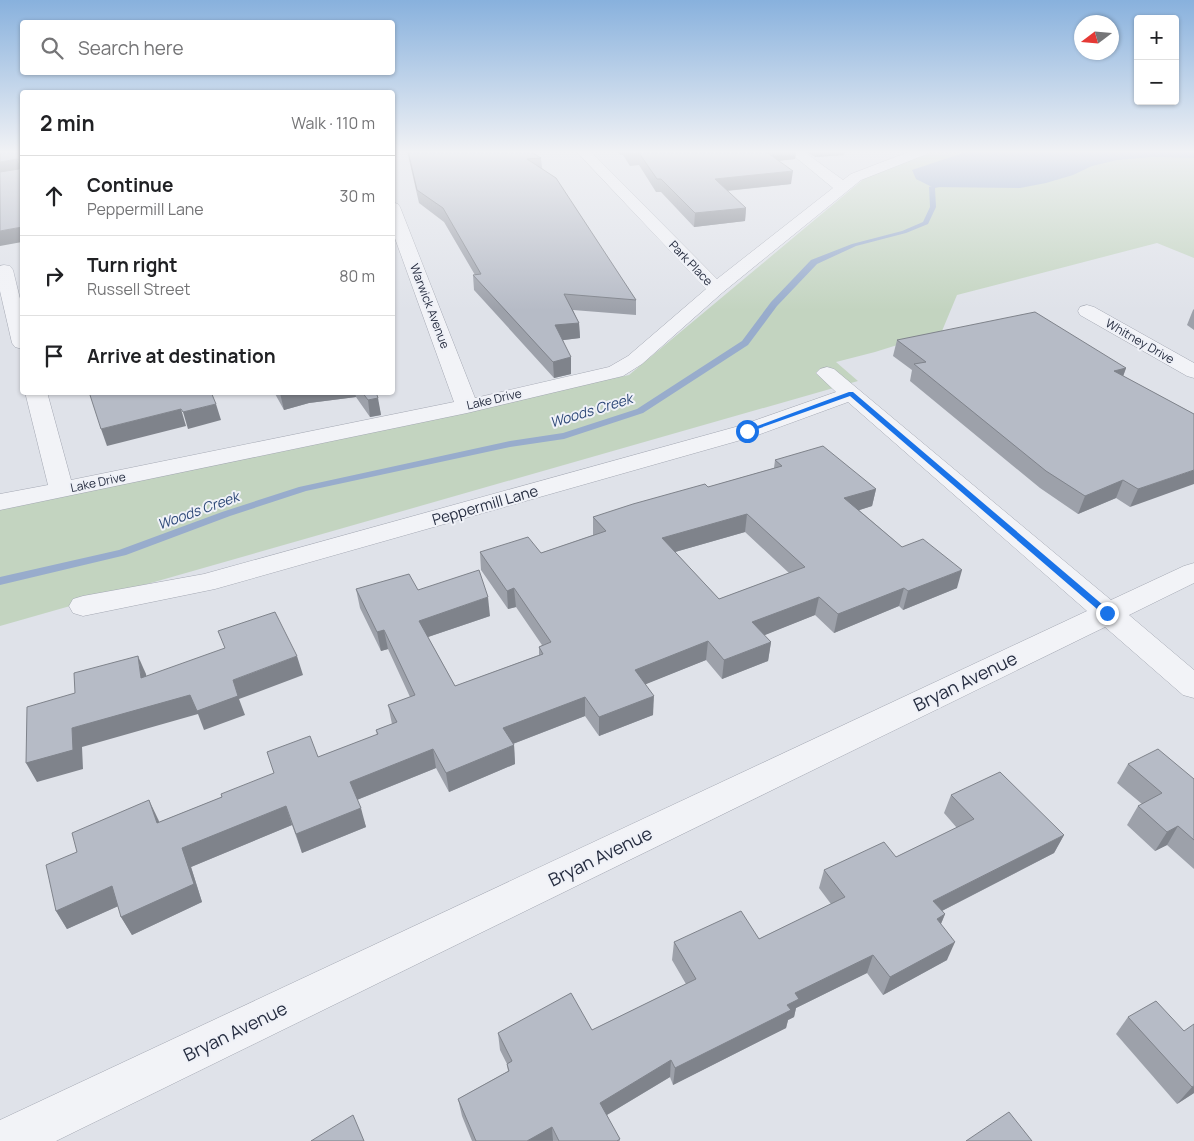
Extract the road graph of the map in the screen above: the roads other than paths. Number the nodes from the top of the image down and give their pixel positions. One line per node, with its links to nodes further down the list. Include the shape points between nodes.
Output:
1 (634, 204): 6 (street, Park Place)
2 (821, 204): 6 (street, Lake Drive)
3 (395, 216): 13 (street, Warwick Avenue)
4 (20, 267): 5 (street)
5 (2, 271): 8 (street)
6 (716, 289): 13 (street, Lake Drive, via 635,360 616,372)
7 (1087, 311): 9 (street, Whitney Drive)
8 (20, 336)
9 (1194, 372)
10 (827, 373): 11 (street)
11 (851, 394): 17 (street, Peppermill Lane, via 747,431 205,583); 18 (street)
12 (37, 395): 14 (street)
13 (467, 406): 14 (street, Lake Drive)
14 (61, 489): 15 (street, Lake Drive)
15 (0, 502)
16 (1194, 572): 18 (street, Bryan Avenue)
17 (83, 606)
18 (1107, 613): 19 (street); 20 (street, Bryan Avenue)
19 (1194, 687)
20 (6, 1141)

